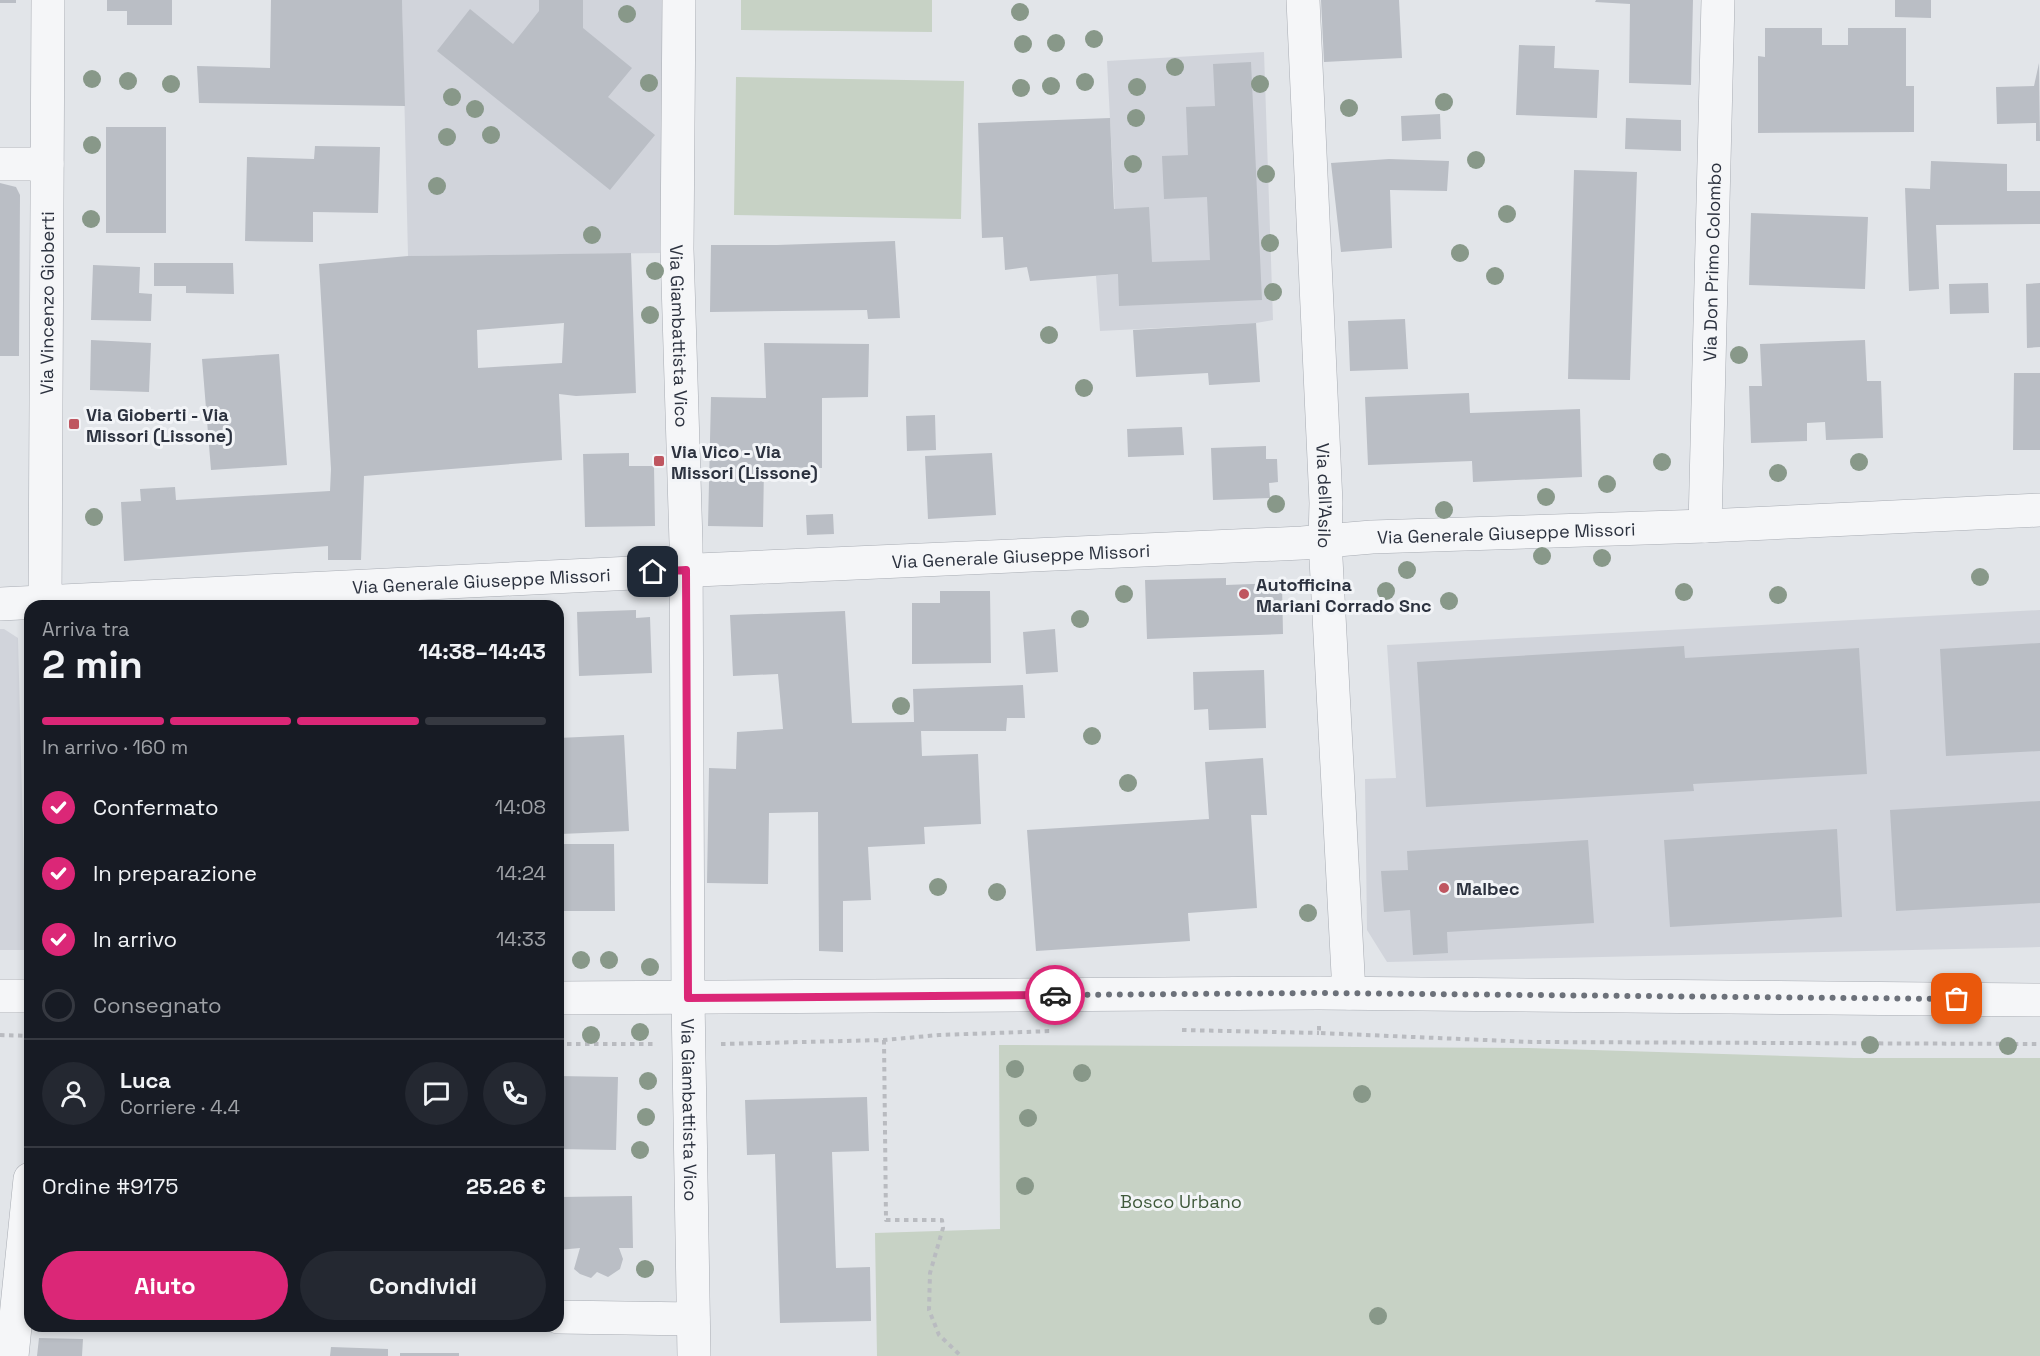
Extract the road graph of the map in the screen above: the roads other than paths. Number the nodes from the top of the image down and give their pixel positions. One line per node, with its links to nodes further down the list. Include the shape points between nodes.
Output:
1 (48, 0): 6 (street, Via Vincenzo Gioberti)
2 (679, 0): 10 (street, Via Giambattista Vico, via 677,249)
3 (1303, 0): 9 (street, Via dell'Asilo)
4 (1718, 0): 8 (street, Via Don Primo Colombo)
5 (0, 164): 6 (street)
6 (47, 164): 11 (street, Via Vincenzo Gioberti)
7 (2040, 510): 8 (street, Via Generale Giuseppe Missori)
8 (1705, 526): 9 (street, Via Generale Giuseppe Missori)
9 (1325, 540): 10 (street, Via Generale Giuseppe Missori); 15 (street, Via dell'Asilo)
10 (686, 570): 12 (street, Via Generale Giuseppe Missori); 19 (street, Via Giambattista Vico)
11 (46, 600)
12 (121, 600)
13 (0, 604): 14 (street, Via Generale Giuseppe Missori)
14 (24, 604)
15 (1334, 993): 19 (street); 20 (street)
16 (0, 996): 17 (street)
17 (24, 996)
18 (564, 998): 19 (street)
19 (688, 998): 24 (street, Via Giambattista Vico)
20 (2040, 1000)
21 (24, 1231): 22 (street)
22 (15, 1310): 25 (street)
23 (564, 1317): 24 (street)
24 (693, 1319): 26 (street, Via Giambattista Vico)
25 (12, 1356)
26 (694, 1356)

